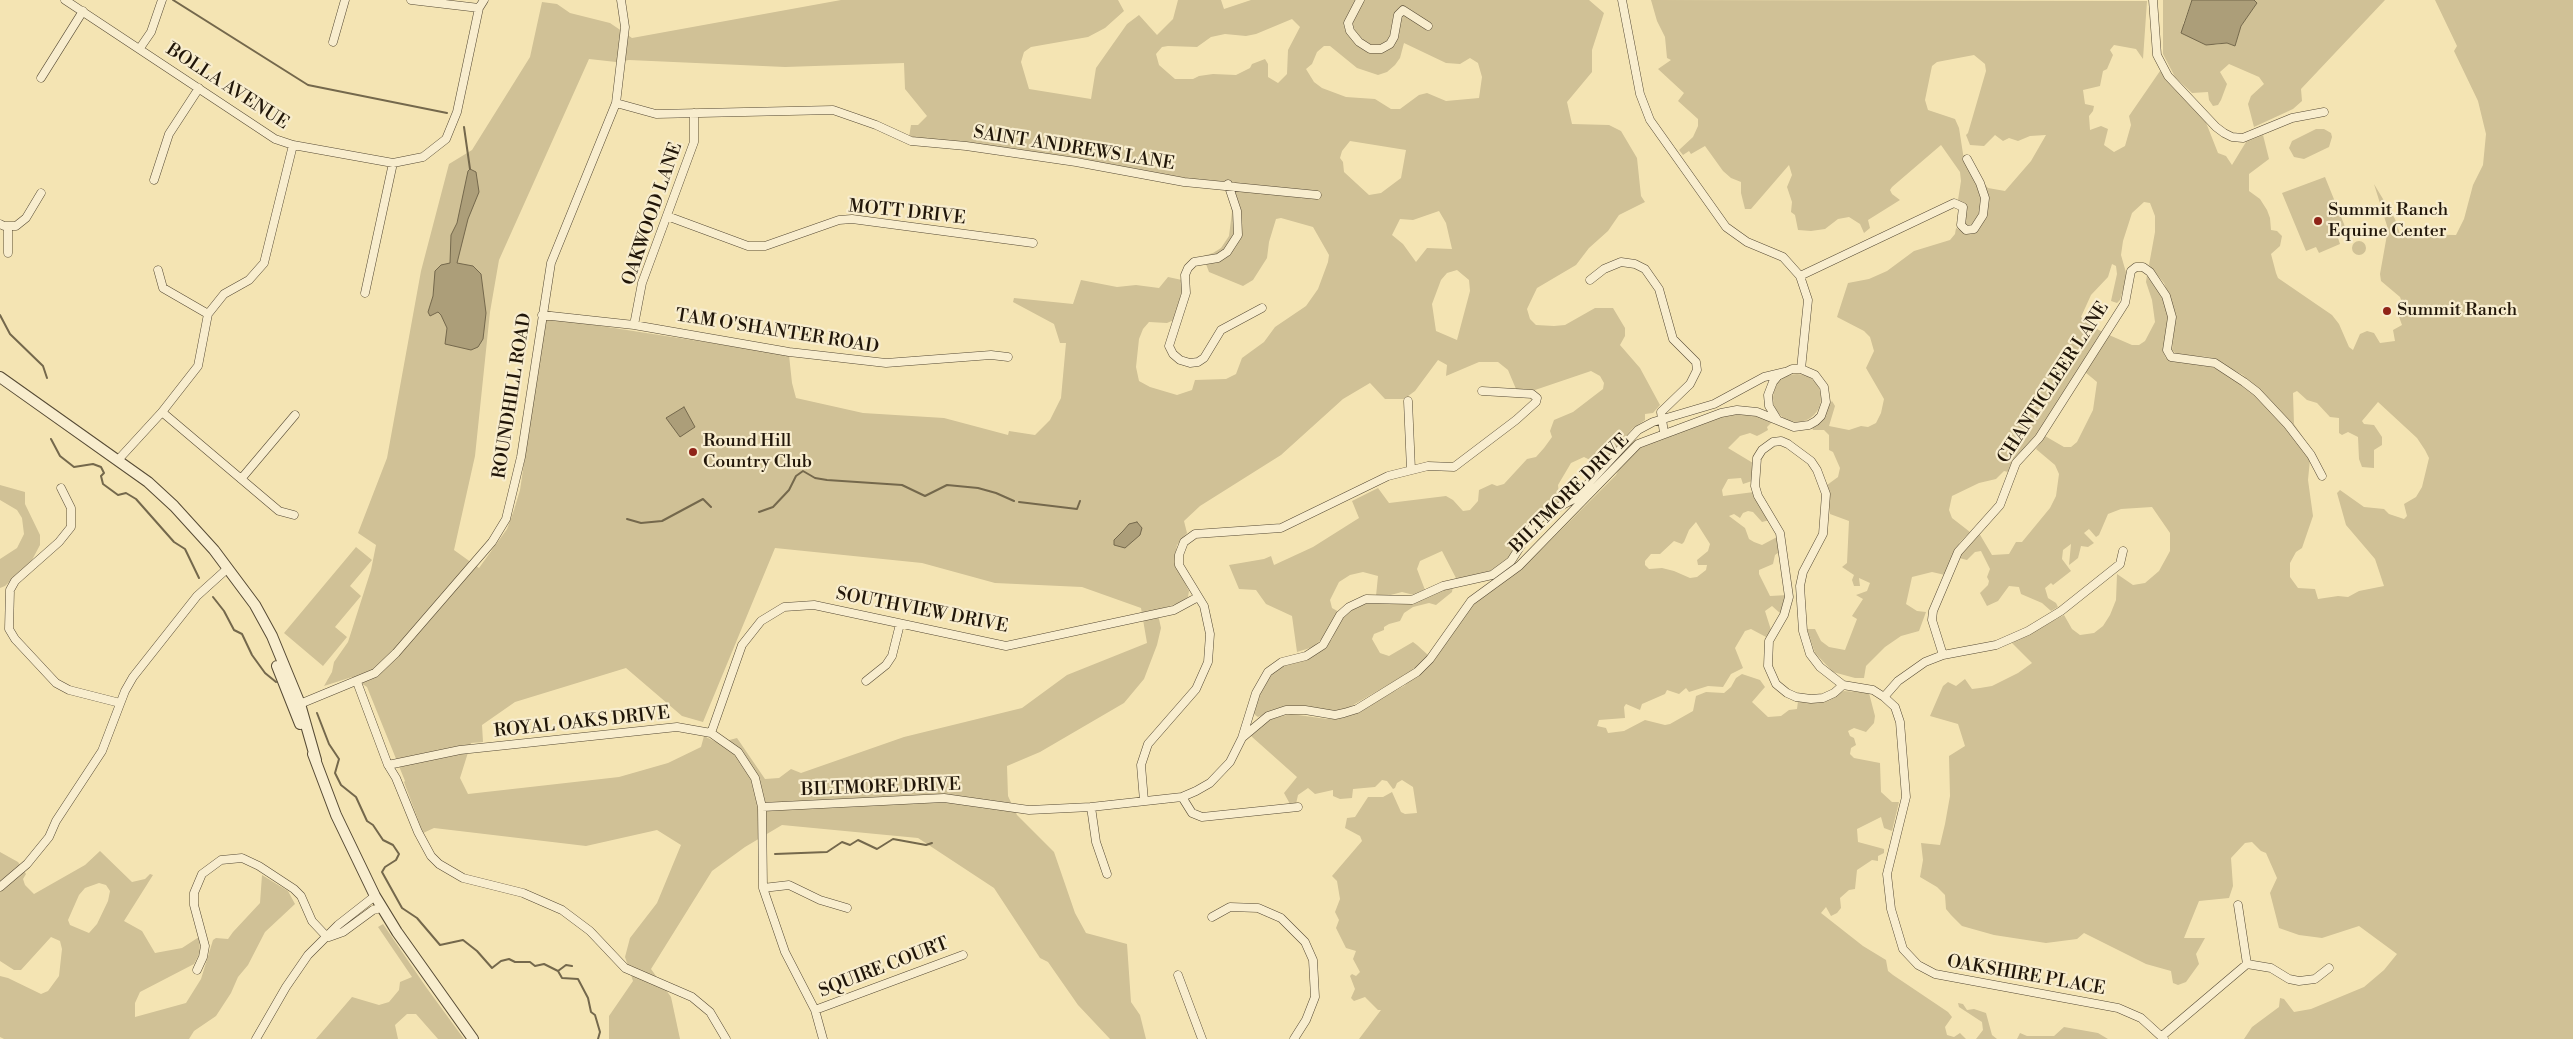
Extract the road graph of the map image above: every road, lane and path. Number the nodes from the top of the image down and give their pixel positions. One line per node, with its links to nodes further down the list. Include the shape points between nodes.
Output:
1 (65, 0): 11 (street, BOLLA AVENUE)
2 (162, 0): 14 (street, via 151,32)
3 (345, 0): 13 (street)
4 (411, 0): 10 (street)
5 (484, 0): 10 (street, BOLLA AVENUE)
6 (621, 0): 17 (street, ROUNDHILL ROAD, via 625,27)
7 (1360, 0): 12 (street, via 1348,23 1359,42 1370,49 1381,50 1390,44 1398,15 1403,10)
8 (1622, 0): 33 (street, via 1640,94 1650,120 1726,227 1748,242 1783,257)
9 (2153, 0): 18 (street, via 2157,55 2168,76 2216,128 2232,138 2253,136 2292,118)
10 (479, 8): 22 (street, BOLLA AVENUE, via 457,112 446,139 423,157)
11 (83, 11): 14 (street, BOLLA AVENUE); 15 (street)
12 (1428, 26)
13 (333, 42)
14 (140, 48): 16 (street, BOLLA AVENUE)
15 (41, 78)
16 (198, 88): 20 (street, BOLLA AVENUE, via 275,139); 23 (street, via 169,134)
17 (616, 103): 19 (street, via 656,114); 38 (street, ROUNDHILL ROAD, via 550,263)
18 (2324, 112)
19 (694, 113): 24 (street, SAINT ANDREWS LANE, via 833,110 911,141 1076,162 1184,182); 27 (street, OAKWOOD LANE, via 694,142)
20 (293, 145): 22 (street, BOLLA AVENUE); 37 (street, via 264,263 249,280 224,294)
21 (1967, 159): 33 (street, via 1985,198 1983,215 1974,229 1966,230 1962,226 1963,207 1954,203)
22 (393, 163): 35 (street)
23 (154, 180)
24 (1228, 184): 26 (street, SAINT ANDREWS LANE); 36 (street, via 1237,211 1238,235 1227,252 1218,258 1194,262 1188,268 1186,293 1169,346 1172,354 1180,360 1198,362 1204,358 1221,330)
25 (41, 193): 29 (street, via 26,218 16,226)
26 (1317, 195)
27 (667, 216): 30 (street, MOTT DRIVE, via 748,246 765,246 839,220 852,219); 39 (street, OAKWOOD LANE, via 642,283)
28 (0, 224): 29 (street)
29 (8, 226): 31 (street)
30 (1033, 243)
31 (8, 253)
32 (158, 270): 37 (street, via 163,288)
33 (1800, 276): 41 (street, via 1808,300)
34 (1590, 280): 49 (street, via 1615,263 1628,262 1645,269 1656,282 1669,332 1677,344 1695,359 1698,370 1690,384 1661,412)
35 (365, 292)
36 (1262, 308)
37 (208, 314): 46 (street, via 198,366)
38 (542, 315): 39 (street, TAM O'SHANTER ROAD); 69 (street, ROUNDHILL ROAD, via 521,456 506,519 492,542 396,653 375,674)
39 (634, 325): 40 (street, TAM O'SHANTER ROAD, via 789,352 886,363 991,355)
40 (1008, 357)
41 (1801, 369): 42 (street, BILTMORE DRIVE); 50 (street, via 1820,380 1826,393 1825,409 1816,421 1802,427)
42 (1785, 372): 48 (street, via 1772,382 1768,398); 49 (street, BILTMORE DRIVE, via 1764,377 1713,405)
43 (0, 377): 53 (street)
44 (1482, 391): 54 (street, via 1532,394 1537,398 1516,420 1454,467 1428,466)
45 (1408, 401): 54 (street)
46 (162, 412): 53 (street); 56 (street)
47 (295, 415): 56 (street)
48 (1777, 419): 50 (street, BILTMORE DRIVE); 51 (street, BILTMORE DRIVE, via 1737,410)
49 (1661, 420): 51 (street); 63 (street, BILTMORE DRIVE, via 1633,434 1574,500 1536,522 1506,566 1487,577)
50 (1787, 426): 52 (street)
51 (1664, 434): 65 (street, BILTMORE DRIVE, via 1638,444 1526,560)
52 (1781, 440): 61 (street, via 1768,444 1762,450 1754,476 1758,496 1780,533); 62 (street, via 1811,461 1826,494 1823,534)
53 (118, 460): 60 (street, via 174,506)
54 (1411, 470): 64 (street, via 1388,476 1281,528 1204,532 1189,538 1181,548 1178,560)
55 (2322, 476): 67 (street, CHANTICLEER LANE, via 2288,425 2251,387 2215,363 2172,357 2167,350 2172,317 2166,296 2150,272 2136,267 2131,271 2125,303 2039,438 2016,463 2002,500 1958,552 1933,611 1932,620)
56 (241, 479): 58 (street, via 280,510)
57 (61, 488): 72 (street, via 71,508 71,527 15,581 8,606 9,629 56,683 69,690)
58 (294, 515)
59 (2123, 551): 67 (street, via 2120,564 2041,624 1996,645)
60 (228, 568): 72 (street, via 198,596 150,654); 73 (street, via 244,592)
61 (1786, 569): 62 (street); 70 (street, via 1789,602 1767,648 1771,675 1787,693 1806,699 1826,697)
62 (1803, 572): 70 (street, via 1800,594 1806,646 1820,667)
63 (1470, 581): 65 (street); 75 (street, BILTMORE DRIVE, via 1443,586 1412,600 1366,599 1349,607 1340,615 1323,645 1306,656 1282,662 1268,672 1256,693)
64 (1198, 597): 66 (street, SOUTHVIEW DRIVE, via 1174,610 1006,646); 78 (street, via 1204,606 1210,634 1208,662 1196,689 1148,744 1141,765)
65 (1476, 597): 75 (street, BILTMORE DRIVE, via 1424,665 1378,696 1344,714 1296,709 1276,713 1258,723)
66 (900, 624): 68 (street, via 892,656 886,666); 74 (street, SOUTHVIEW DRIVE, via 814,605 784,607 761,621 742,645)
67 (1943, 655): 71 (street, via 1910,671)
68 (866, 681)
69 (357, 682): 73 (street, ROUNDHILL ROAD); 76 (street)
70 (1844, 685): 71 (street, via 1873,690)
71 (1884, 697): 97 (street, OAKSHIRE PLACE, via 1895,707 1900,722 1906,797 1888,864 1887,886 1898,940 1908,956 1934,974 2118,1008 2141,1018)
72 (120, 703): 83 (street, via 102,751 42,848)
73 (296, 705): 85 (street, via 336,815)
74 (711, 733): 76 (street, ROYAL OAKS DRIVE, via 677,728 460,750); 79 (street, ROYAL OAKS DRIVE, via 738,752 755,778)
75 (1242, 738): 77 (street, BILTMORE DRIVE, via 1230,762 1210,783)
76 (388, 765): 100 (street, via 425,846 439,864 462,878 523,892 562,910 590,931 625,968 692,997 710,1012)
77 (1182, 797): 78 (street, BILTMORE DRIVE); 81 (street, via 1192,813 1202,817)
78 (1144, 801): 80 (street, BILTMORE DRIVE)
79 (762, 807): 80 (street, BILTMORE DRIVE, via 944,798 1029,810); 84 (street, ROYAL OAKS DRIVE)
80 (1092, 807): 82 (street, via 1096,842)
81 (1298, 807)
82 (1107, 874)
83 (0, 887)
84 (763, 888): 88 (street, via 789,885 820,900); 96 (street, ROYAL OAKS DRIVE, via 785,952)
85 (375, 896): 87 (street); 90 (street)
86 (2238, 906): 92 (street)
87 (381, 908): 90 (street, via 342,932); 99 (street)
88 (847, 908)
89 (1212, 917): 103 (street, via 1230,907 1258,908 1287,922 1305,942 1313,960 1315,997)
90 (327, 937): 94 (street, via 312,921 294,889 242,858 221,860 202,874 194,893 205,946); 98 (street, via 298,969)
91 (963, 955): 96 (street, SQUIRE COURT)
92 (2247, 964): 93 (street, via 2271,968 2299,981 2315,979); 97 (street)
93 (2329, 968)
94 (198, 970)
95 (1178, 975): 102 (street)
96 (815, 1010): 101 (street, ROYAL OAKS DRIVE)
97 (2163, 1037)
98 (256, 1039)
99 (473, 1039)
100 (726, 1039)
101 (823, 1039)
102 (1202, 1039)
103 (1294, 1039)

